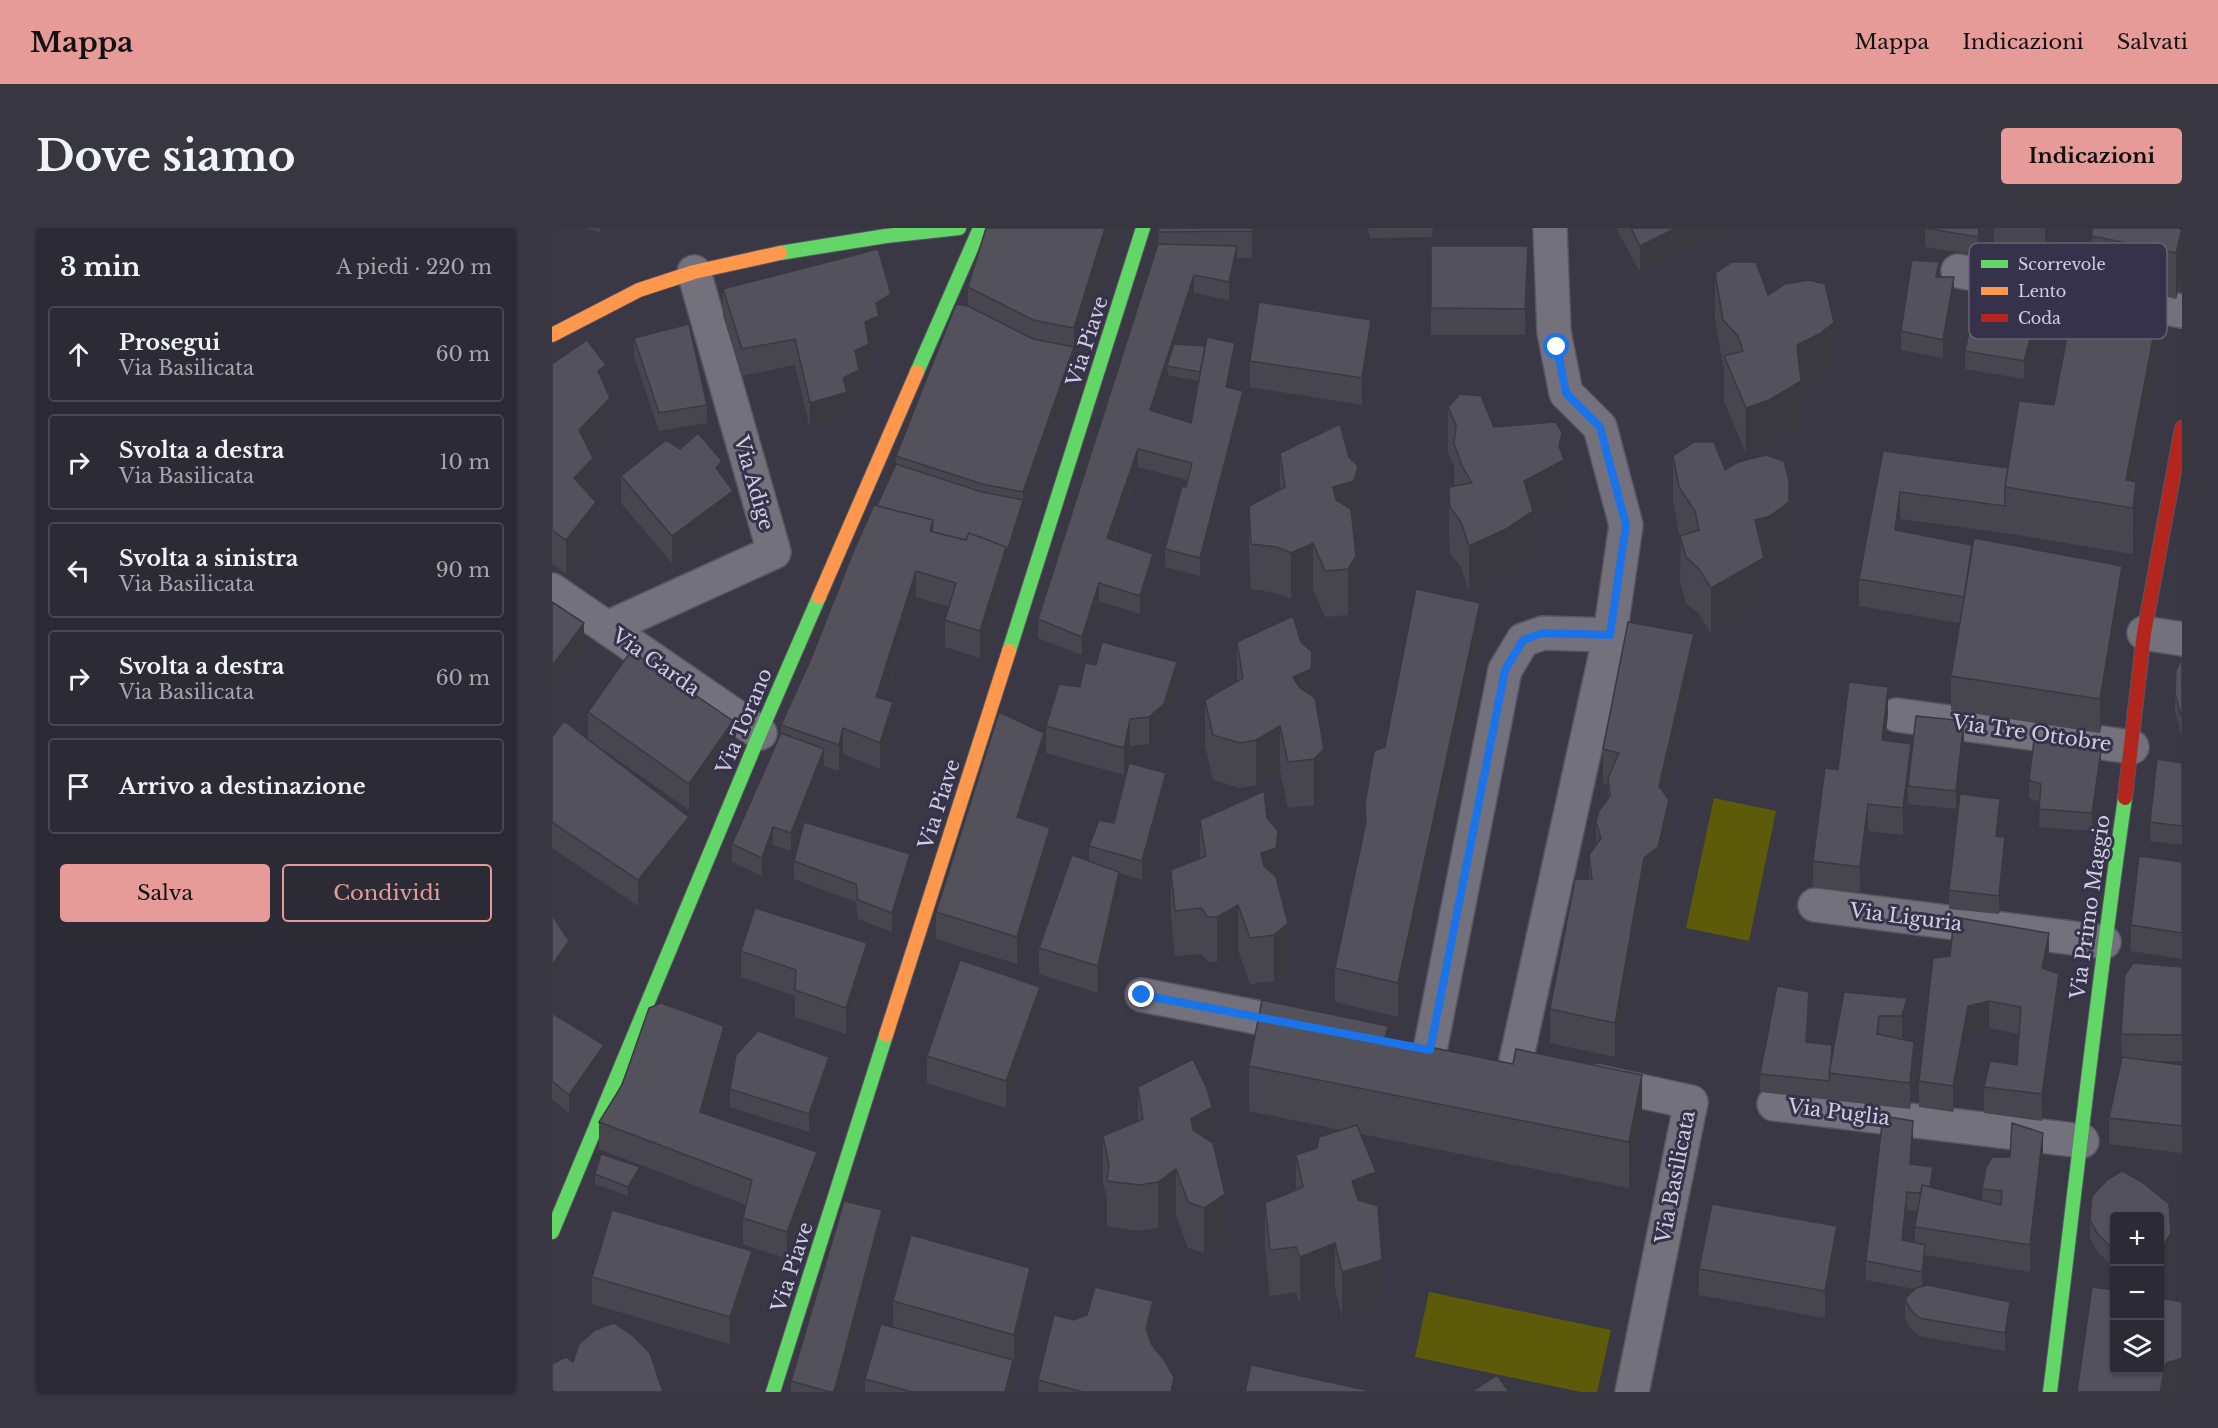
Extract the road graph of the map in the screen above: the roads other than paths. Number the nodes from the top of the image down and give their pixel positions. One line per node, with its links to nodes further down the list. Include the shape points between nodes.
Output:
1 (959, 228): 6 (street, via 785,252)
2 (980, 228): 18 (street, Via Torano)
3 (1143, 228): 28 (street, Via Piave)
4 (1550, 228): 15 (street, via 1554,332 1566,393 1600,427 1626,525)
5 (1958, 271): 7 (street)
6 (694, 272): 10 (street, via 639,290); 13 (street, Via Adige, via 774,552)
7 (1969, 273)
8 (2167, 308): 9 (street)
9 (2182, 311)
10 (552, 335)
11 (2182, 428): 14 (street, Via Primo Maggio)
12 (552, 590): 13 (street, Via Garda)
13 (607, 628): 18 (street, Via Garda)
14 (2144, 633): 16 (street); 19 (street, Via Primo Maggio)
15 (1610, 635): 15 (street, via 1543,633 1523,640 1505,670 1418,1048 1527,1068)
16 (2182, 639)
17 (1897, 715): 19 (street, Via Tre Ottobre)
18 (760, 733): 27 (street, Via Torano)
19 (2132, 747): 21 (street, Via Primo Maggio)
20 (1815, 905): 21 (street, Via Liguria)
21 (2104, 942): 26 (street, Via Primo Maggio)
22 (1142, 995): 23 (street)
23 (1326, 1030)
24 (1574, 1077): 29 (street, Via Basilicata, via 1691,1102)
25 (1774, 1104): 26 (street, Via Puglia)
26 (2082, 1141): 30 (street, Via Primo Maggio)
27 (552, 1232)
28 (772, 1392)
29 (1632, 1392)
30 (2050, 1392)

